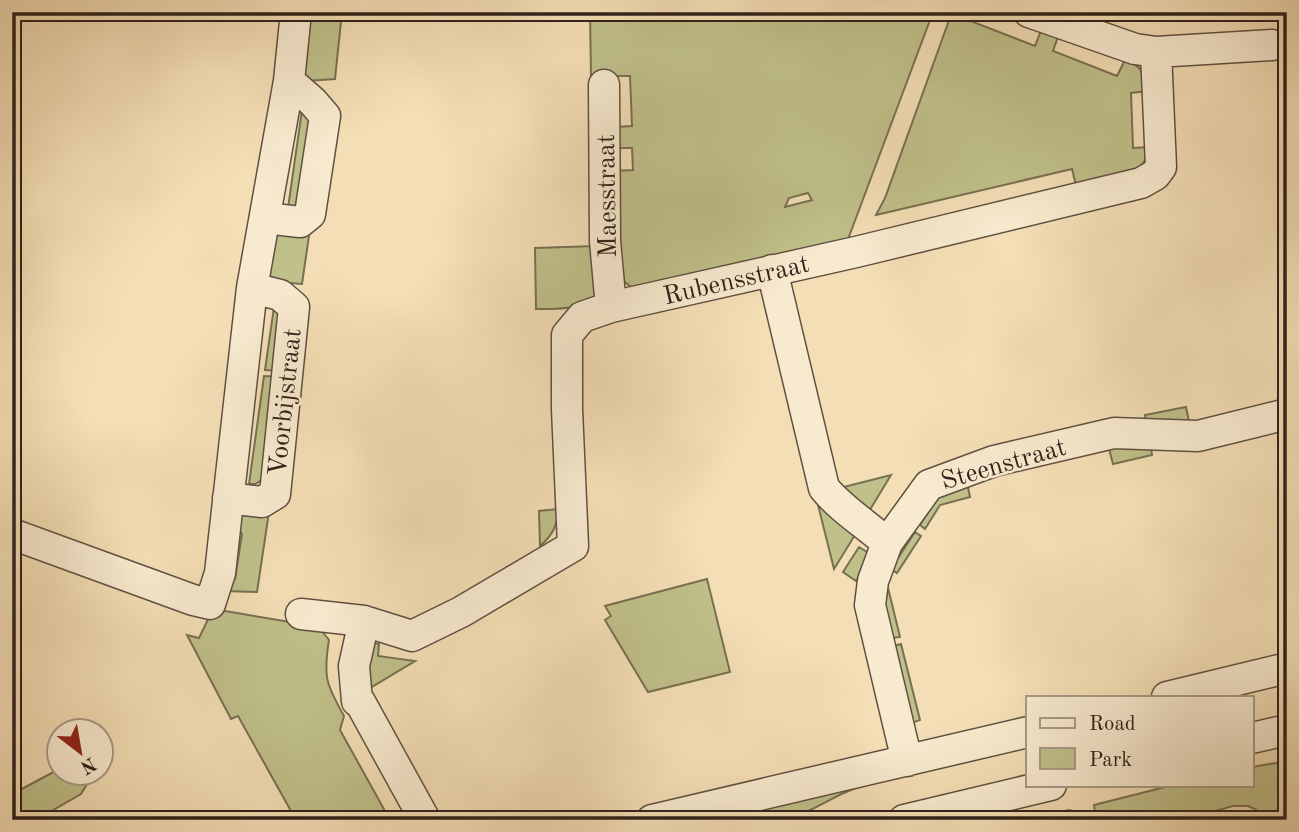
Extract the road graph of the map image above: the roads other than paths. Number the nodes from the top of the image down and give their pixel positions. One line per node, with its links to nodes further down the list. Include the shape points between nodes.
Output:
1 (296, 12): 5 (street, Voorbijstraat)
2 (1029, 12): 4 (street)
3 (1272, 45): 4 (street)
4 (1156, 52): 8 (street, Rubensstraat, via 1161,167 1141,183)
5 (289, 81): 7 (street, Voorbijstraat); 7 (street, via 325,116 310,214 300,222)
6 (604, 85): 10 (street, Maesstraat, via 605,241)
7 (265, 218): 9 (street, Voorbijstraat)
8 (772, 270): 10 (street, Rubensstraat); 14 (street, via 824,488 838,505)
9 (252, 288): 12 (street, Voorbijstraat); 12 (street, Voorbijstraat, via 280,295 294,307 275,494 262,502)
10 (611, 307): 16 (street, Rubensstraat, via 582,317 567,335 573,546 412,636)
11 (1287, 414): 14 (street, Steenstraat, via 1198,436 1114,432 994,461 929,485)
12 (228, 498): 13 (street, Voorbijstraat, via 220,573 210,604)
13 (12, 534)
14 (887, 543): 22 (street, Steenstraat, via 870,605)
15 (301, 614): 16 (street, Rubensstraat)
16 (364, 621): 25 (street, via 354,666 357,701)
17 (1287, 668): 18 (street)
18 (1171, 696)
19 (1287, 730): 21 (street)
20 (1026, 732): 22 (street)
21 (1254, 738)
22 (907, 761): 26 (street)
23 (1047, 786): 24 (street)
24 (945, 815): 27 (street)
25 (425, 820)
26 (652, 820)
27 (904, 820)

